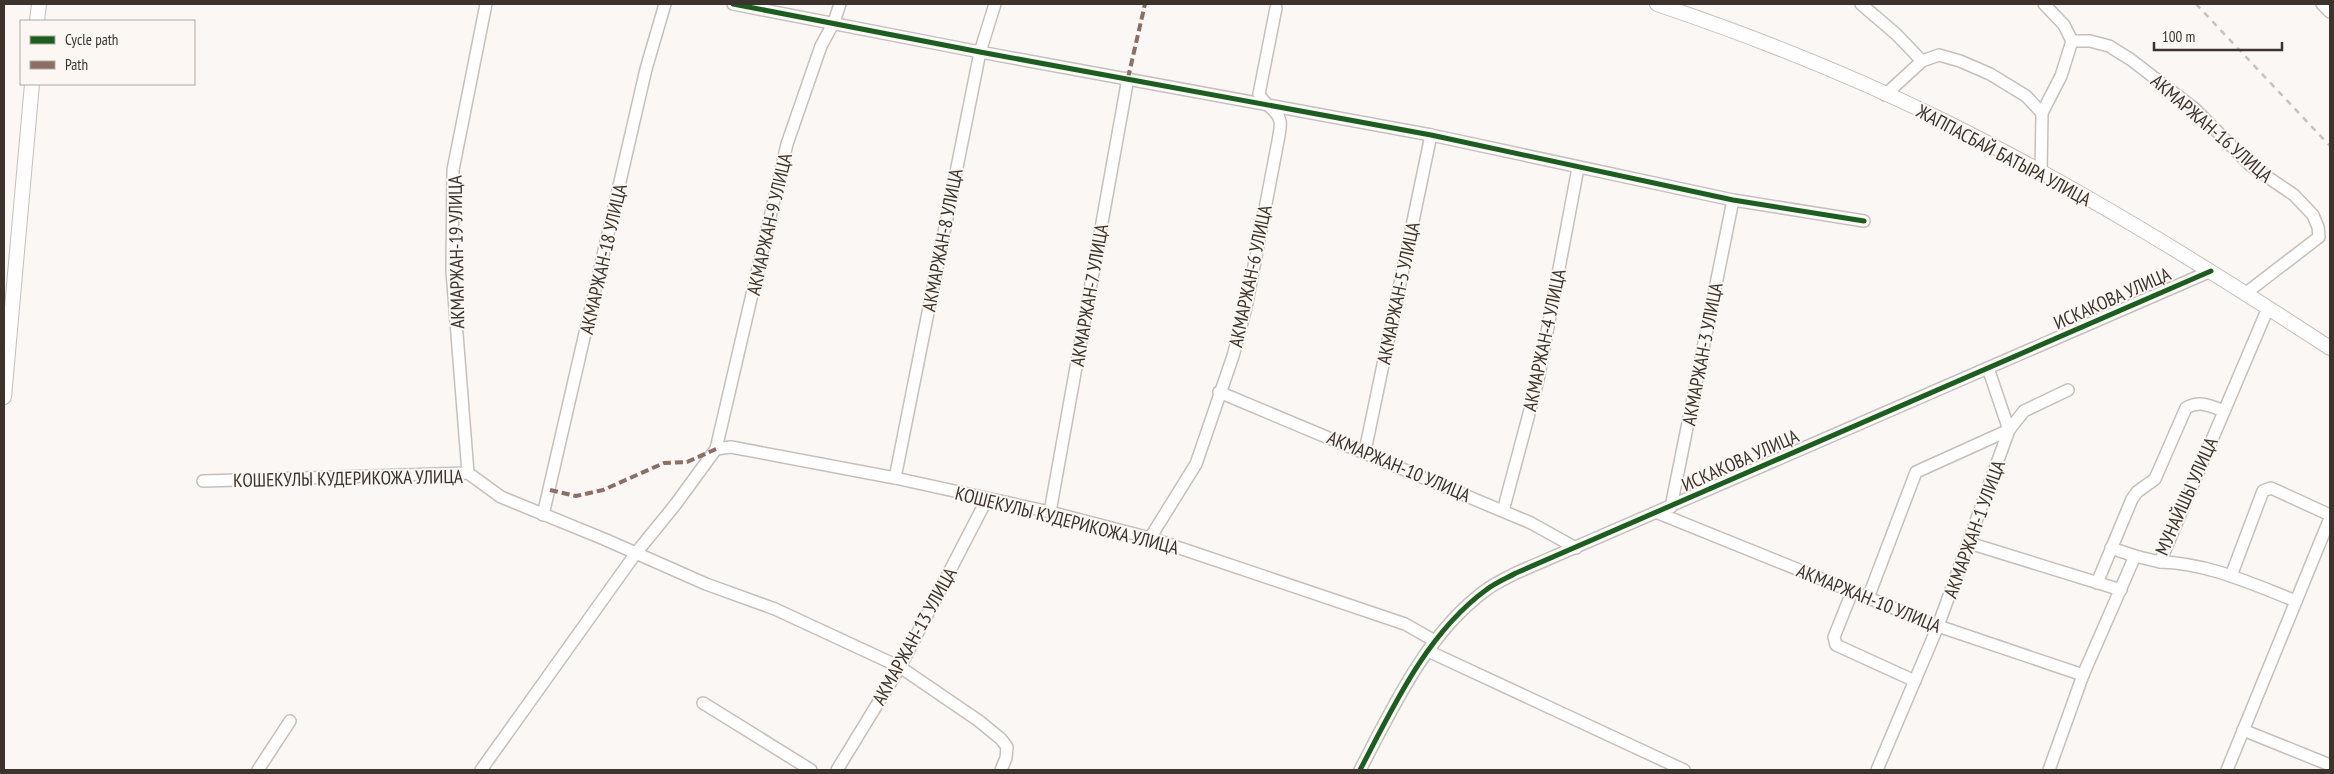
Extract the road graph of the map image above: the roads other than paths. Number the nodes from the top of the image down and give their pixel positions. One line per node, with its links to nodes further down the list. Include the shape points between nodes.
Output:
1 (39, 4): 13 (main road)
2 (486, 4): 40 (street, АКМАРЖАН-19 УЛИЦА, via 453,170 452,270)
3 (665, 4): 48 (street, АКМАРЖАН-18 УЛИЦА, via 646,69)
4 (732, 4): 14 (street)
5 (840, 4): 14 (street, АКМАРЖАН-9 УЛИЦА)
6 (996, 4): 16 (street, АКМАРЖАН-8 УЛИЦА)
7 (1657, 4): 20 (main road, ЖАППАСБАЙ БАТЫРА УЛИЦА, via 1802,57)
8 (1861, 4): 17 (street)
9 (2044, 4): 15 (street, via 2064,25)
10 (2322, 4): 12 (street)
11 (1276, 8): 21 (street, via 1258,94)
12 (2330, 12)
13 (38, 20)
14 (834, 22): 16 (street); 38 (street, АКМАРЖАН-9 УЛИЦА, via 821,46 787,144)
15 (2072, 41): 22 (street, via 2061,76); 29 (street, АКМАРЖАН-16 УЛИЦА, via 2109,46 2130,58 2195,109 2250,165 2294,195 2313,215 2319,237)
16 (980, 52): 18 (street); 41 (street, АКМАРЖАН-8 УЛИЦА)
17 (1922, 61): 20 (street); 22 (street, via 1939,55 1990,74 2026,96)
18 (1128, 78): 21 (street); 46 (street, АКМАРЖАН-7 УЛИЦА)
19 (32, 85): 35 (main road)
20 (1885, 95): 25 (main road, ЖАППАСБАЙ БАТЫРА УЛИЦА, via 1946,122)
21 (1263, 103): 23 (street); 34 (street, АКМАРЖАН-6 УЛИЦА, via 1276,111 1280,121 1278,141 1246,308)
22 (2042, 113): 25 (street)
23 (1431, 135): 24 (street); 39 (street, АКМАРЖАН-5 УЛИЦА)
24 (1578, 168): 26 (street); 45 (street, АКМАРЖАН-4 УЛИЦА, via 1538,380)
25 (2041, 173): 28 (main road, ЖАППАСБАЙ БАТЫРА УЛИЦА)
26 (1733, 200): 27 (street); 44 (street, АКМАРЖАН-3 УЛИЦА)
27 (1864, 221)
28 (2212, 271): 29 (main road, ЖАППАСБАЙ БАТЫРА УЛИЦА); 32 (street, ИСКАКОВА УЛИЦА)
29 (2246, 293): 30 (main road, ЖАППАСБАЙ БАТЫРА УЛИЦА)
30 (2268, 308): 31 (main road, ЖАППАСБАЙ БАТЫРА УЛИЦА); 36 (street, МУНАЙШЫ УЛИЦА)
31 (2330, 348)
32 (1988, 368): 37 (street); 44 (street, ИСКАКОВА УЛИЦА)
33 (2068, 390): 37 (street, via 2024,412)
34 (1219, 392): 39 (street, АКМАРЖАН-10 УЛИЦА); 50 (street, АКМАРЖАН-6 УЛИЦА, via 1196,464)
35 (4, 398)
36 (2224, 411): 53 (street, via 2201,403 2186,408 2155,479 2132,499); 56 (street, МУНАЙШЫ УЛИЦА)
37 (2009, 430): 51 (street, АКМАРЖАН-1 УЛИЦА); 61 (street, via 1916,472)
38 (716, 449): 41 (street, КОШЕКУЛЫ КУДЕРИКОЖА УЛИЦА, via 731,448); 54 (street)
39 (1365, 452): 45 (street, АКМАРЖАН-10 УЛИЦА)
40 (468, 473): 42 (street, КОШЕКУЛЫ КУДЕРИКОЖА УЛИЦА); 48 (street, КОШЕКУЛЫ КУДЕРИКОЖА УЛИЦА, via 501,497)
41 (895, 478): 43 (street, КОШЕКУЛЫ КУДЕРИКОЖА УЛИЦА)
42 (203, 481)
43 (987, 499): 46 (street, КОШЕКУЛЫ КУДЕРИКОЖА УЛИЦА); 66 (street, АКМАРЖАН-13 УЛИЦА)
44 (1671, 507): 47 (street, ИСКАКОВА УЛИЦА)
45 (1503, 511): 52 (street, АКМАРЖАН-10 УЛИЦА, via 1556,535)
46 (1050, 512): 50 (street, КОШЕКУЛЫ КУДЕРИКОЖА УЛИЦА)
47 (1658, 512): 52 (street, ИСКАКОВА УЛИЦА); 60 (street, АКМАРЖАН-10 УЛИЦА)
48 (543, 515): 54 (street, КОШЕКУЛЫ КУДЕРИКОЖА УЛИЦА)
49 (2330, 516): 57 (street, via 2266,488); 62 (street)
50 (1150, 538): 64 (street, КОШЕКУЛЫ КУДЕРИКОЖА УЛИЦА, via 1405,624)
51 (1969, 543): 58 (street); 63 (street, АКМАРЖАН-1 УЛИЦА)
52 (1576, 548): 64 (street, ИСКАКОВА УЛИЦА, via 1487,589)
53 (2111, 548): 55 (street); 58 (street)
54 (636, 553): 66 (street, КОШЕКУЛЫ КУДЕРИКОЖА УЛИЦА, via 706,584 775,608); 74 (street)
55 (2135, 556): 56 (street, МУНАЙШЫ УЛИЦА); 59 (street, МУНАЙШЫ УЛИЦА)
56 (2160, 562): 57 (street, via 2190,564)
57 (2231, 576): 62 (street)
58 (2097, 583): 59 (street)
59 (2121, 590): 67 (street, МУНАЙШЫ УЛИЦА)
60 (1852, 592): 61 (street, АКМАРЖАН-10 УЛИЦА); 68 (street, via 1834,638 1836,645)
61 (1868, 598): 63 (street, АКМАРЖАН-10 УЛИЦА)
62 (2296, 600): 71 (street)
63 (1938, 626): 67 (street, АКМАРЖАН-10 УЛИЦА); 68 (street, АКМАРЖАН-1 УЛИЦА)
64 (1435, 640): 65 (street, ИСКАКОВА УЛИЦА)
65 (1428, 651): 78 (street, ИСКАКОВА УЛИЦА, via 1387,717); 79 (street)
66 (900, 667): 76 (street, АКМАРЖАН-13 УЛИЦА); 77 (street, КОШЕКУЛЫ КУДЕРИКОЖА УЛИЦА, via 1001,739 1007,747)
67 (2083, 675): 81 (street, МУНАЙШЫ УЛИЦА)
68 (1915, 681): 80 (street, АКМАРЖАН-1 УЛИЦА)
69 (703, 703): 75 (street)
70 (290, 721): 73 (street)
71 (2243, 730): 72 (street); 82 (street)
72 (2330, 765)
73 (258, 770)
74 (481, 770)
75 (811, 770)
76 (837, 770)
77 (1000, 770)
78 (1360, 770)
79 (1684, 770)
80 (1876, 770)
81 (2049, 770)
82 (2227, 770)

